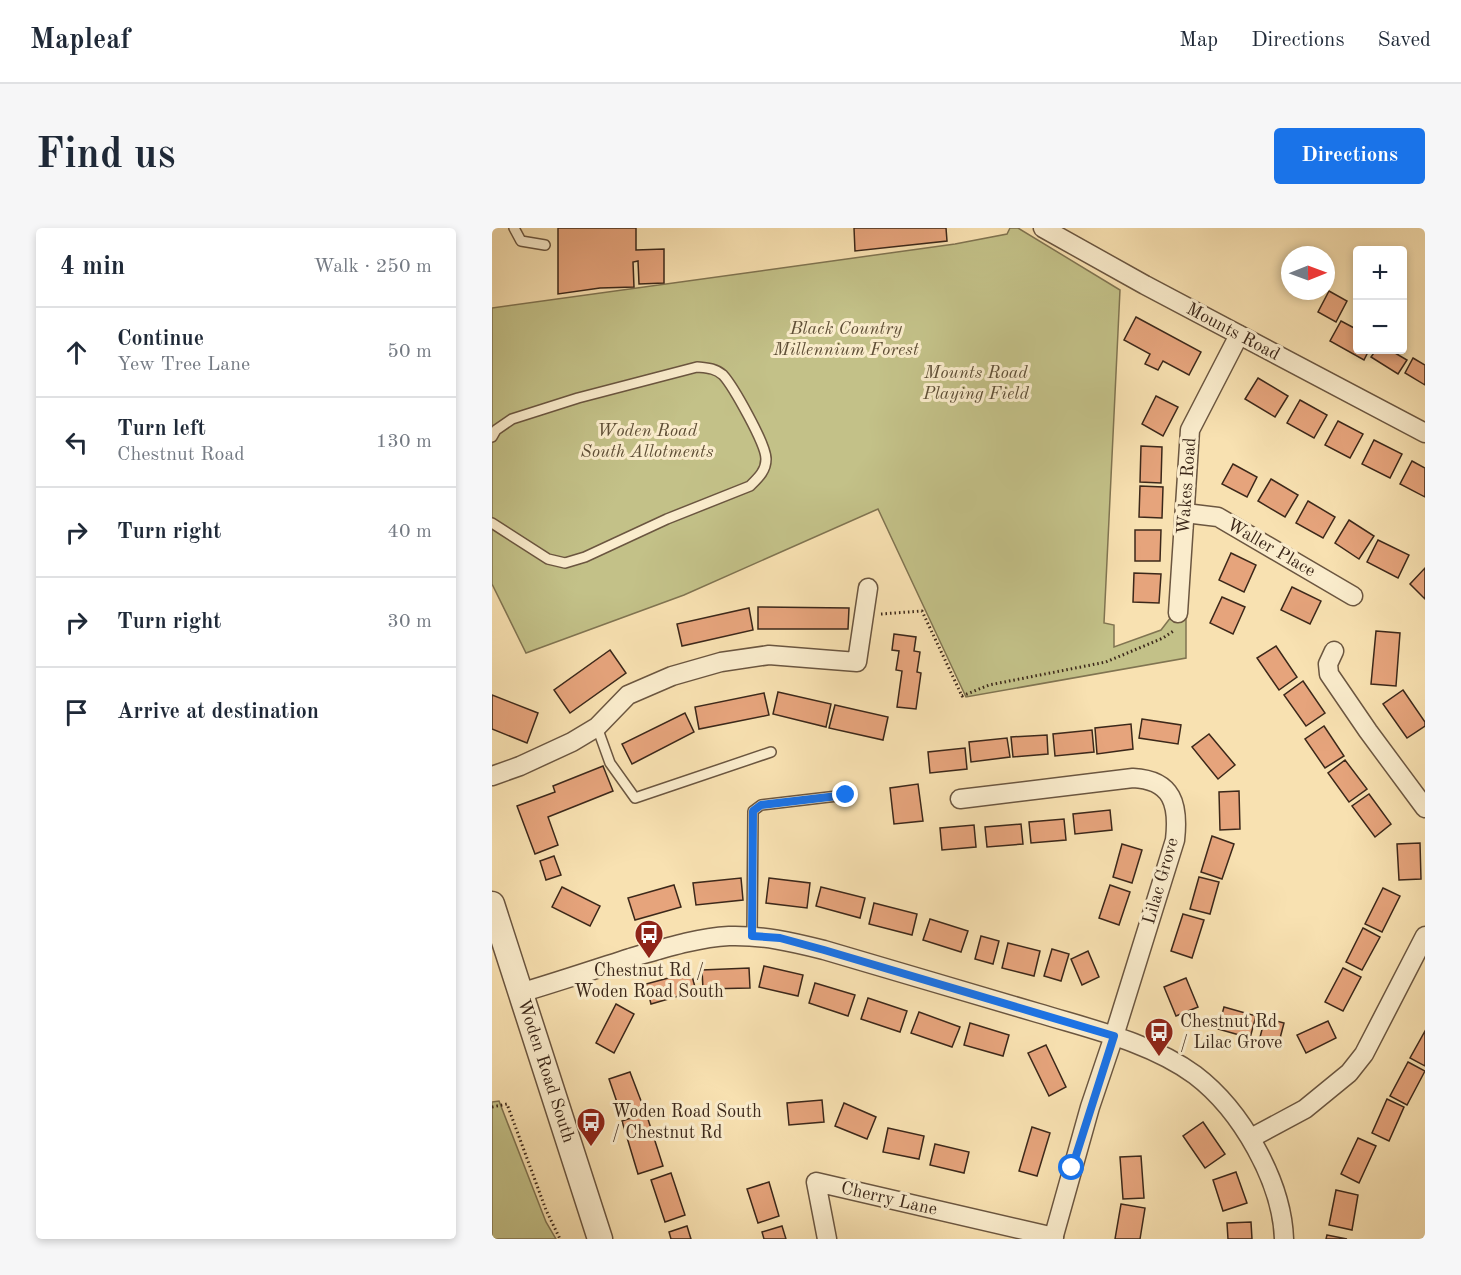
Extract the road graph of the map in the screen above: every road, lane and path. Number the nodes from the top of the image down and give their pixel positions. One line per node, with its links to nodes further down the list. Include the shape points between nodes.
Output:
1 (514, 228): 3 (lane, via 521,241)
2 (1043, 228): 4 (street, Mounts Road)
3 (545, 245)
4 (1239, 335): 5 (street, Mounts Road); 7 (street, Wakes Road, via 1190,430)
5 (1425, 433)
6 (492, 437): 8 (lane, via 512,419 578,398 696,367 711,368 724,376 763,444 766,458 760,477 750,486 585,558 565,563 548,559)
7 (1185, 513): 10 (street, Waller Place, via 1218,517); 11 (street, Wakes Road)
8 (492, 523)
9 (868, 588): 12 (street)
10 (1353, 596)
11 (1178, 613): 12 (path, via 1175,630 1106,662 989,685 962,696 922,611)
12 (865, 615): 14 (street, via 857,662 769,655 721,662 672,676 628,695)
13 (1334, 651): 19 (street, via 1328,664 1329,674)
14 (597, 727): 15 (lane, via 610,763 635,798); 16 (street, via 549,754)
15 (771, 752)
16 (492, 776)
17 (846, 795): 21 (lane, via 761,805 753,811)
18 (960, 799): 24 (street, Lilac Grove, via 1133,778 1154,781 1171,795 1176,809 1175,840)
19 (1425, 808)
20 (492, 904): 23 (street, Woden Road South)
21 (752, 936): 23 (street, via 728,936 666,947); 24 (street, via 780,938 824,950)
22 (1425, 936): 26 (street, via 1364,1054 1349,1072 1305,1109)
23 (520, 993): 29 (street, Woden Road South)
24 (1114, 1036): 26 (street, via 1195,1076 1231,1110); 27 (street, Lilac Grove)
25 (492, 1107): 28 (path, via 507,1104)
26 (1251, 1138): 31 (street, via 1273,1189)
27 (1053, 1238): 30 (street, Cherry Lane, via 816,1182)
28 (560, 1239)
29 (600, 1239)
30 (827, 1239)
31 (1284, 1239)

